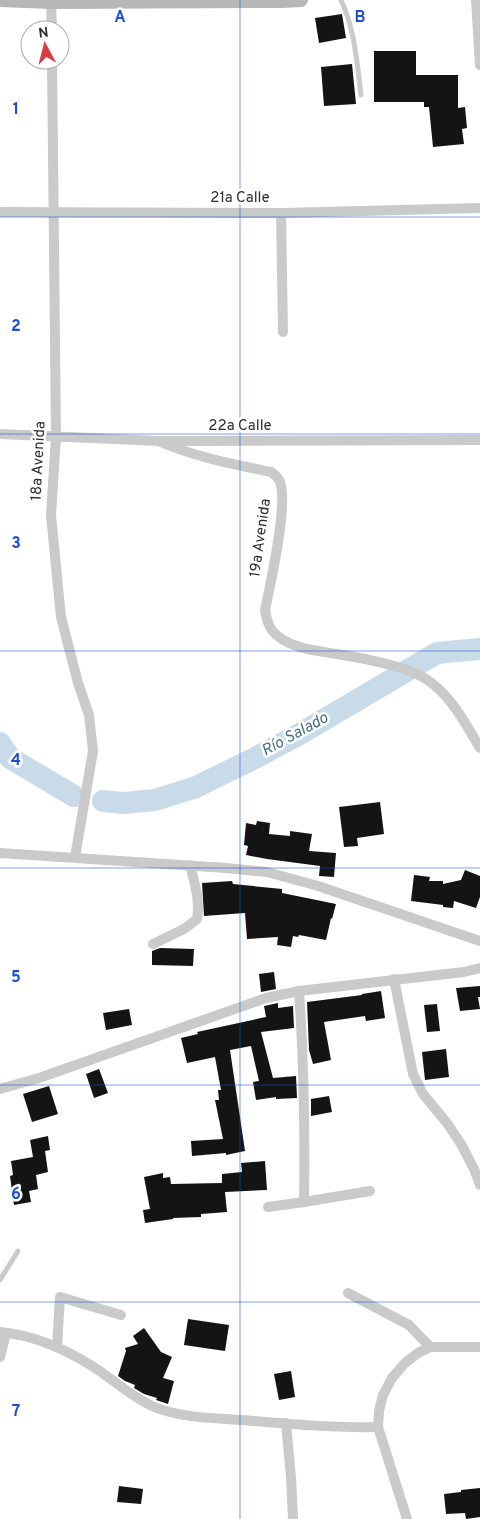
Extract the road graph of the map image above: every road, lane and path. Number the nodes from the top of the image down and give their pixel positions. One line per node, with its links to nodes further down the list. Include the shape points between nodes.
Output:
1 (0, 0): 5 (main road)
2 (301, 0): 5 (main road)
3 (342, 0): 9 (lane, via 353,36)
4 (476, 0): 7 (street)
5 (51, 2): 6 (street)
6 (52, 20)
7 (480, 65)
8 (52, 70): 12 (street, 18a Avenida)
9 (361, 95)
10 (480, 208): 13 (street, 21a Calle)
11 (0, 212): 12 (street, 21a Calle)
12 (53, 213): 13 (street, 21a Calle); 16 (street, 18a Avenida)
13 (280, 213): 14 (street)
14 (283, 332)
15 (0, 434): 16 (street, 22a Calle)
16 (56, 437): 18 (street, 22a Calle); 21 (street, 18a Avenida, via 51,515 61,616 89,715 92,751)
17 (480, 440): 18 (street, 22a Calle)
18 (158, 441): 19 (street, 19a Avenida, via 209,460 271,472 279,479 283,508 265,610 268,625 278,636 295,645 394,667 422,677 444,693)
19 (480, 748)
20 (0, 853): 21 (street)
21 (75, 858): 22 (street)
22 (190, 866): 23 (street, via 267,872); 24 (street, via 199,906 197,919)
23 (480, 941)
24 (154, 944)
25 (480, 968): 26 (street)
26 (394, 979): 27 (street); 29 (street, via 413,1074 423,1094 461,1144)
27 (299, 991): 28 (street, via 266,998); 31 (street)
28 (0, 1089)
29 (480, 1185)
30 (370, 1190): 31 (street)
31 (304, 1202): 32 (street)
32 (268, 1207)
33 (18, 1251): 34 (lane)
34 (0, 1280)
35 (348, 1293): 39 (street, via 409,1325)
36 (121, 1315): 38 (street, via 60,1297)
37 (3, 1332): 38 (street); 41 (street)
38 (57, 1347): 42 (street, via 92,1366 127,1392 171,1412)
39 (430, 1347): 40 (street); 43 (street, via 405,1363 392,1378 383,1395)
40 (480, 1347)
41 (0, 1357)
42 (286, 1423): 43 (street); 44 (street)
43 (378, 1427): 45 (street)
44 (293, 1519)
45 (407, 1519)

